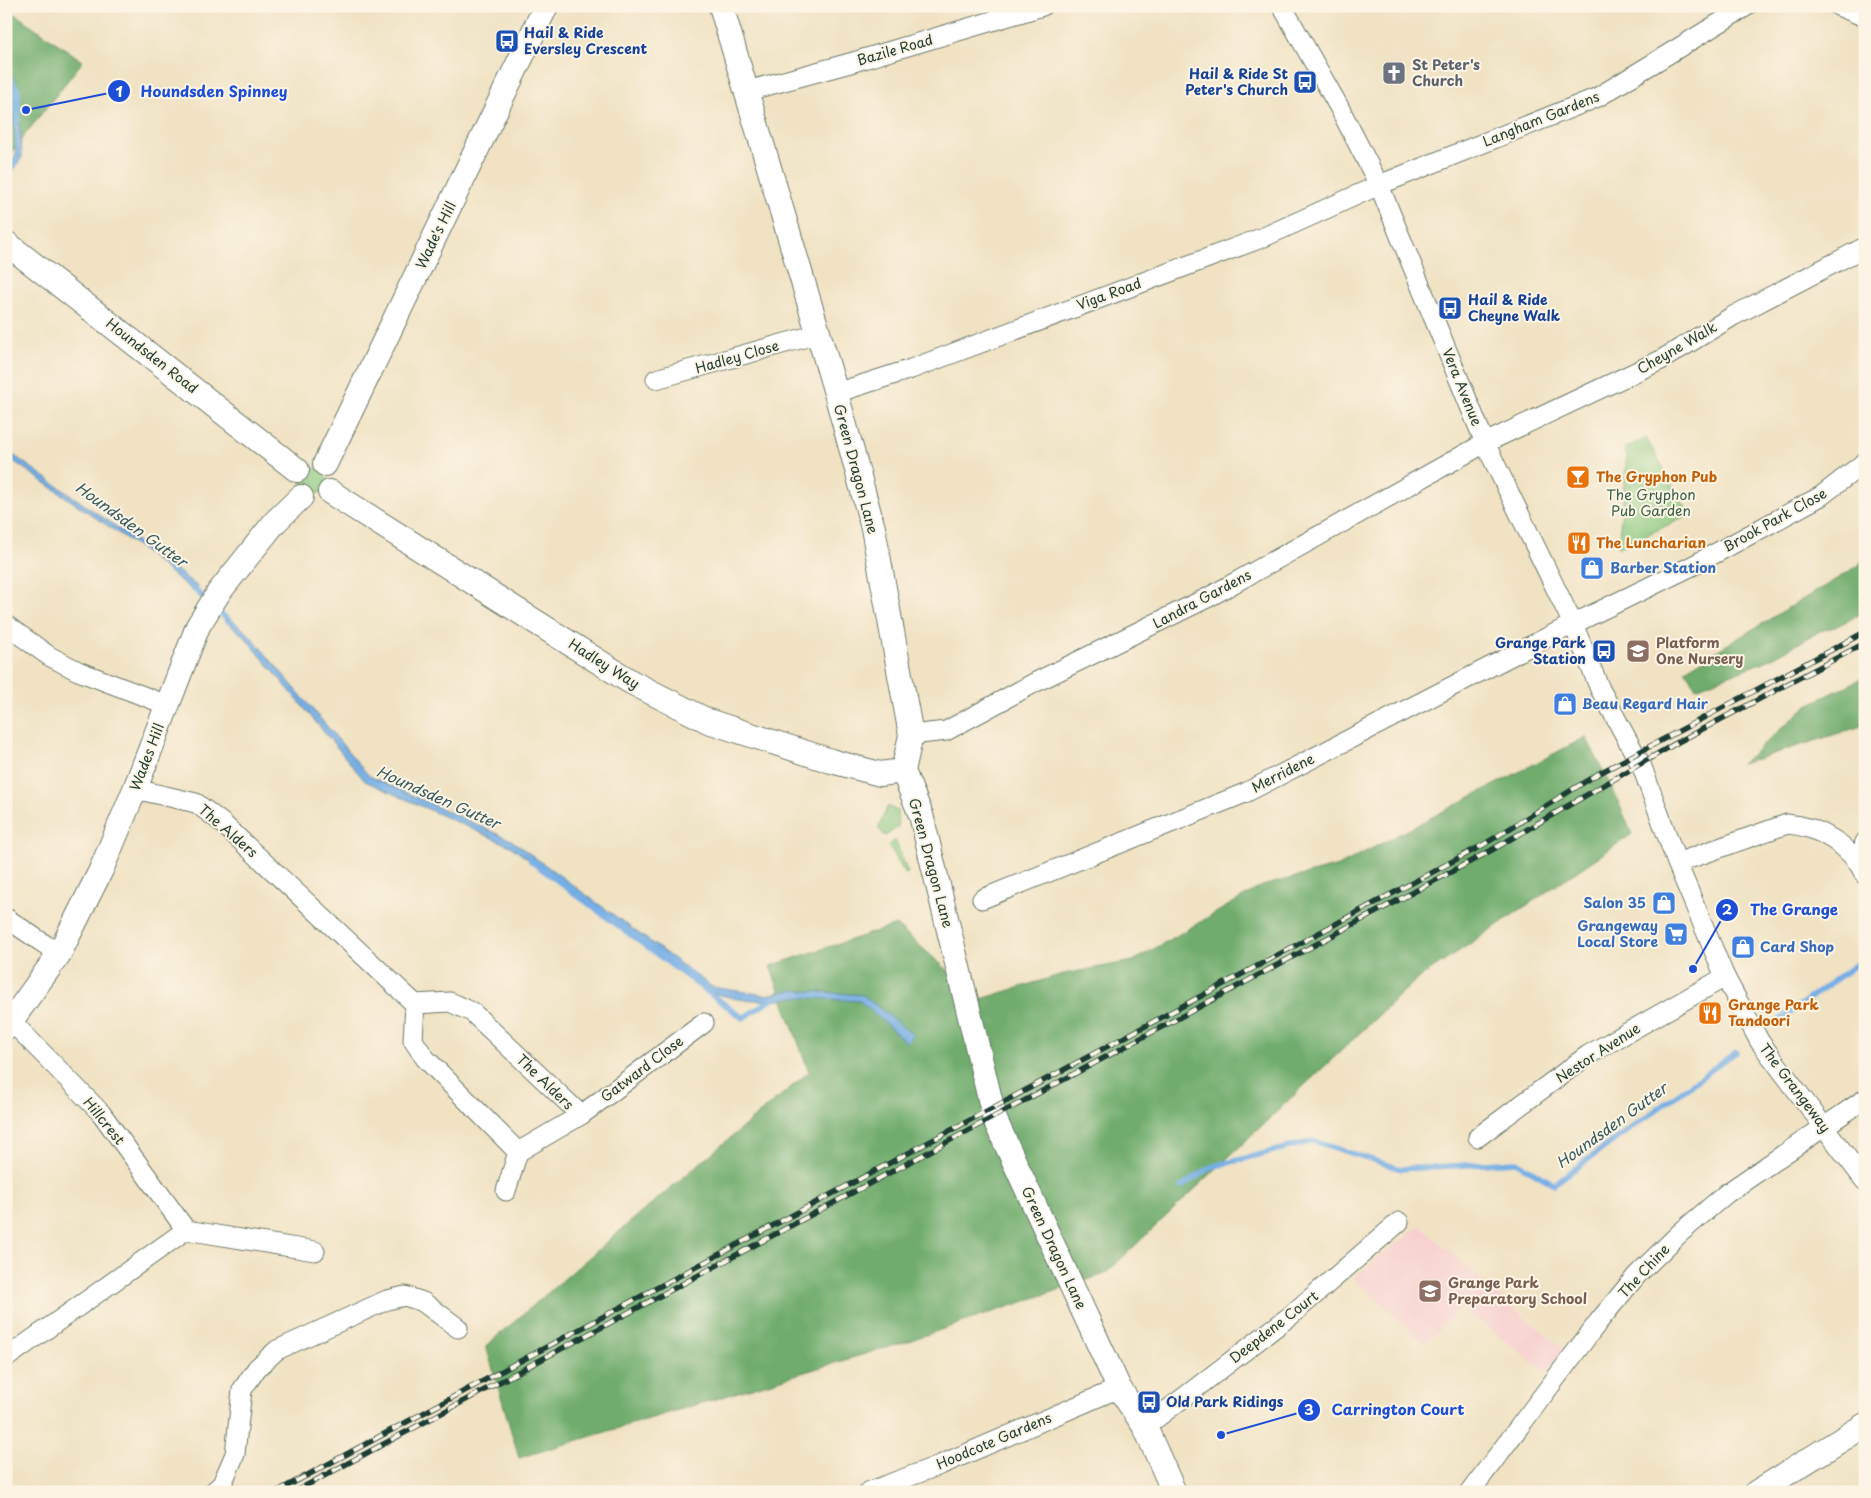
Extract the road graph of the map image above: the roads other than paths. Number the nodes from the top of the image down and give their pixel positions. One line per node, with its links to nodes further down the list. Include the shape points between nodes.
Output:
1 (546, 6): 17 (street, Wade's Hill)
2 (721, 6): 8 (street, Green Dragon Lane)
3 (1042, 6): 8 (street, Bazile Road, via 850,64)
4 (1282, 6): 9 (street, Vera Avenue)
5 (1747, 6): 9 (street, Langham Gardens, via 1598,97)
6 (1838, 6): 7 (street)
7 (1865, 17)
8 (747, 91): 12 (street, Green Dragon Lane)
9 (1379, 185): 14 (street, Viga Road, via 1264,237 911,369); 15 (street, Vera Avenue)
10 (6, 243): 18 (street, Houndsden Road)
11 (1865, 247): 15 (street, Cheyne Walk, via 1733,316 1660,360)
12 (818, 334): 13 (street, Hadley Close); 14 (street, Green Dragon Lane)
13 (656, 379)
14 (836, 393): 24 (street, Green Dragon Lane, via 873,528)
15 (1485, 442): 21 (street, Vera Avenue); 24 (street, Landra Gardens, via 1208,597 1034,683 946,731)
16 (1865, 462): 21 (street, Brook Park Close, via 1821,496 1692,566)
17 (325, 464): 18 (street, via 310,461); 19 (street, via 334,478)
18 (297, 470): 20 (street, via 295,484)
19 (330, 492): 20 (street, via 316,500); 26 (street, Hadley Way, via 631,682 708,721 880,774)
20 (302, 497): 23 (street, Wades Hill, via 275,522 219,592 198,626)
21 (1572, 624): 25 (street, Vera Avenue, via 1600,689); 31 (street, Merridene, via 1245,793)
22 (6, 625): 23 (street, via 49,656 78,671)
23 (167, 705): 27 (street, Wades Hill)
24 (911, 735): 26 (street, Green Dragon Lane)
25 (1642, 768): 29 (street, The Grangeway)
26 (903, 771): 50 (street, Green Dragon Lane, via 921,814 995,1120)
27 (135, 789): 33 (street, Wades Hill, via 101,870); 35 (street, The Alders, via 196,802)
28 (1865, 842): 30 (street)
29 (1677, 863): 30 (street, via 1787,824 1814,829 1833,840); 34 (street, The Grangeway)
30 (1862, 869)
31 (982, 899)
32 (6, 918): 33 (street)
33 (59, 954): 37 (street, Wades Hill)
34 (1725, 977): 40 (street, The Grangeway, via 1760,1042); 41 (street, Nestor Avenue, via 1588,1056)
35 (415, 1004): 39 (street, The Alders, via 450,1002 472,1012); 42 (street, via 413,1040 426,1058)
36 (704, 1023): 39 (street, Gatward Close)
37 (9, 1025): 46 (street, Hillcrest, via 100,1113)
38 (1865, 1098): 40 (street, The Chine)
39 (580, 1115): 42 (street, The Alders)
40 (1823, 1126): 43 (street, The Grangeway); 56 (street, The Chine, via 1727,1193 1637,1275)
41 (1478, 1137)
42 (518, 1152): 44 (street)
43 (1865, 1181)
44 (506, 1191)
45 (1399, 1222): 52 (street, Deepdene Court, via 1290,1316)
46 (186, 1230): 47 (street); 49 (street)
47 (315, 1250)
48 (458, 1328): 53 (street, via 423,1302 406,1296 387,1300 277,1350 257,1368 242,1390 235,1454 222,1484)
49 (6, 1358)
50 (1119, 1388): 52 (street, Green Dragon Lane); 54 (street, Hoodcote Gardens, via 940,1465)
51 (1865, 1425): 57 (street)
52 (1145, 1427): 55 (street, Green Dragon Lane)
53 (213, 1492)
54 (868, 1492)
55 (1174, 1492)
56 (1470, 1492)
57 (1756, 1492)

